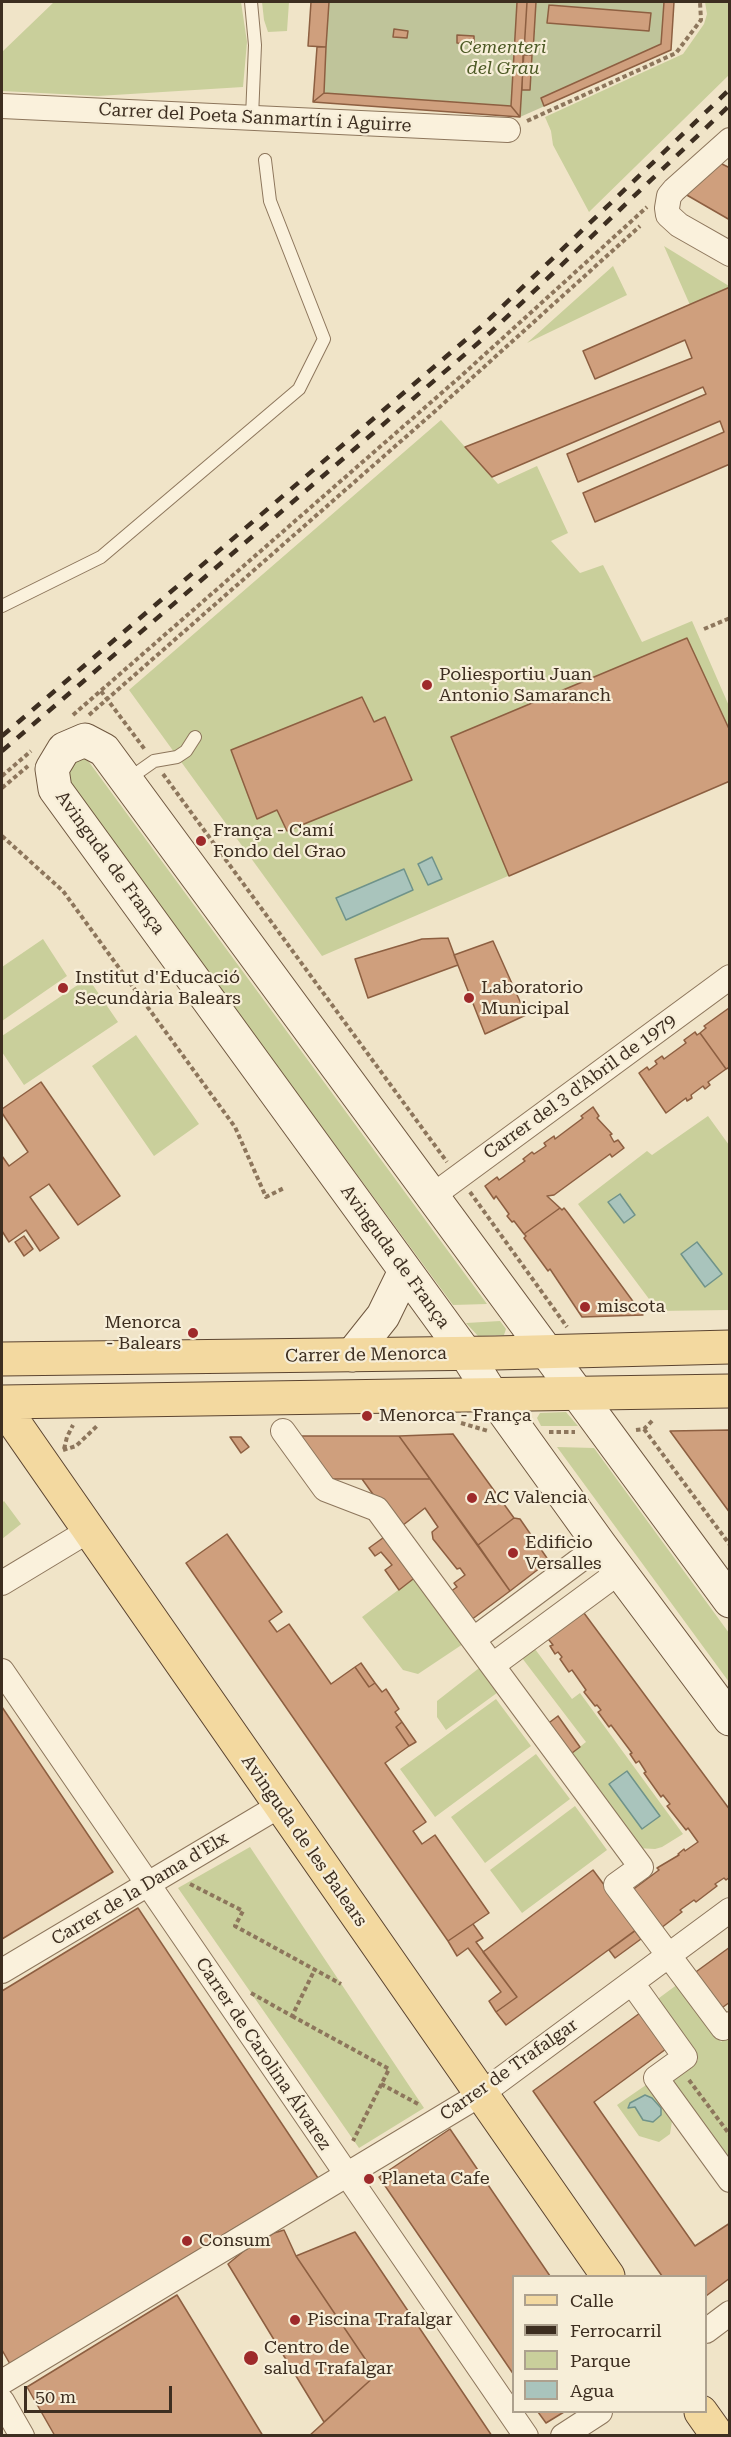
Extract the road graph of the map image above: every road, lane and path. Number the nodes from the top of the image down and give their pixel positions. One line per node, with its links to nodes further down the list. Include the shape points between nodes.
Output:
1 (251, 2): 4 (lane, via 255,45)
2 (700, 2): 5 (path, via 701,20 676,53)
3 (2, 106): 4 (street, Carrer del Poeta Sanmartín i Aguirre)
4 (252, 117): 5 (street, Carrer del Poeta Sanmartín i Aguirre)
5 (508, 130)
6 (729, 140): 10 (street, via 674,190 667,203 669,215 679,225)
7 (265, 160): 11 (lane, via 270,201 324,339 299,389 101,557)
8 (652, 202): 14 (path, via 461,376 101,691)
9 (640, 226): 14 (path)
10 (729, 254)
11 (2, 606)
12 (729, 618): 13 (path)
13 (704, 629)
14 (107, 700): 15 (path); 18 (path)
15 (81, 722)
16 (195, 737): 18 (lane, via 177,756)
17 (37, 759): 20 (path)
18 (154, 761): 19 (lane); 23 (path)
19 (127, 780): 26 (street, Avinguda de França); 27 (street, Avinguda de França, via 104,750 85,740 63,749 52,769 56,789)
20 (2, 788)
21 (2, 836): 25 (path, via 63,891 235,1127 266,1197)
22 (729, 977): 26 (street, Carrer del 3 d'Abril de 1979)
23 (450, 1166)
24 (466, 1187): 28 (path, via 557,1311)
25 (284, 1188)
26 (431, 1197): 28 (street, Avinguda de França)
27 (405, 1271): 30 (street, Avinguda de França); 31 (street, via 383,1316)
28 (558, 1342): 29 (main road, Carrer de Menorca); 30 (main road, Carrer de Menorca); 34 (street, Avinguda de França)
29 (729, 1347)
30 (466, 1354): 31 (main road, Carrer de Menorca); 35 (street, Avinguda de França)
31 (352, 1355): 32 (main road, Carrer de Menorca)
32 (2, 1359)
33 (729, 1391): 34 (main road)
34 (575, 1393): 35 (main road); 46 (street, Avinguda de França)
35 (492, 1395): 36 (main road); 42 (street, Avinguda de França)
36 (2, 1404): 41 (main road, Avinguda de les Balears)
37 (635, 1430): 43 (path, via 644,1429)
38 (283, 1431): 47 (street, via 325,1489 377,1509)
39 (544, 1432): 40 (path)
40 (583, 1432)
41 (88, 1531): 45 (street); 51 (main road, Avinguda de les Balears)
42 (600, 1545): 44 (street, Avinguda de França); 47 (street)
43 (729, 1545)
44 (620, 1572): 48 (street); 50 (street, Avinguda de França)
45 (2, 1583)
46 (729, 1601)
47 (474, 1639): 48 (street)
48 (493, 1665): 55 (street, via 641,1867 616,1885)
49 (2, 1671): 53 (street, Carrer de Carolina Álvarez)
50 (729, 1719)
51 (279, 1806): 53 (street, Carrer de la Dama d'Elx); 65 (main road, Avinguda de les Balears)
52 (188, 1882): 56 (path, via 243,1911 235,1926)
53 (148, 1886): 57 (street, Carrer de la Dama d'Elx); 69 (street, Carrer de Carolina Álvarez)
54 (729, 1910): 55 (street, Carrer de Trafalgar)
55 (668, 1956): 58 (street, Carrer de Trafalgar); 62 (street, via 723,2028)
56 (315, 1969): 59 (path); 61 (path)
57 (2, 1971)
58 (632, 1983): 63 (street, via 685,2057); 65 (street, Carrer de Trafalgar)
59 (341, 1984)
60 (250, 1993): 61 (path)
61 (292, 2016): 64 (path, via 388,2069)
62 (729, 2024)
63 (677, 2063): 67 (path); 70 (street, via 656,2078)
64 (381, 2084): 66 (path); 68 (path)
65 (481, 2094): 69 (street, Carrer de Trafalgar); 71 (main road, Avinguda de les Balears)
66 (424, 2108)
67 (729, 2135)
68 (353, 2141)
69 (346, 2175): 74 (street, Carrer de Trafalgar); 79 (street, Carrer de Carolina Álvarez)
70 (729, 2180)
71 (607, 2275)
72 (729, 2313): 73 (street)
73 (707, 2330)
74 (2, 2382)
75 (2, 2401): 78 (street)
76 (598, 2413): 80 (street)
77 (702, 2413): 81 (main road)
78 (22, 2436)
79 (526, 2436)
80 (563, 2436)
81 (718, 2436)

